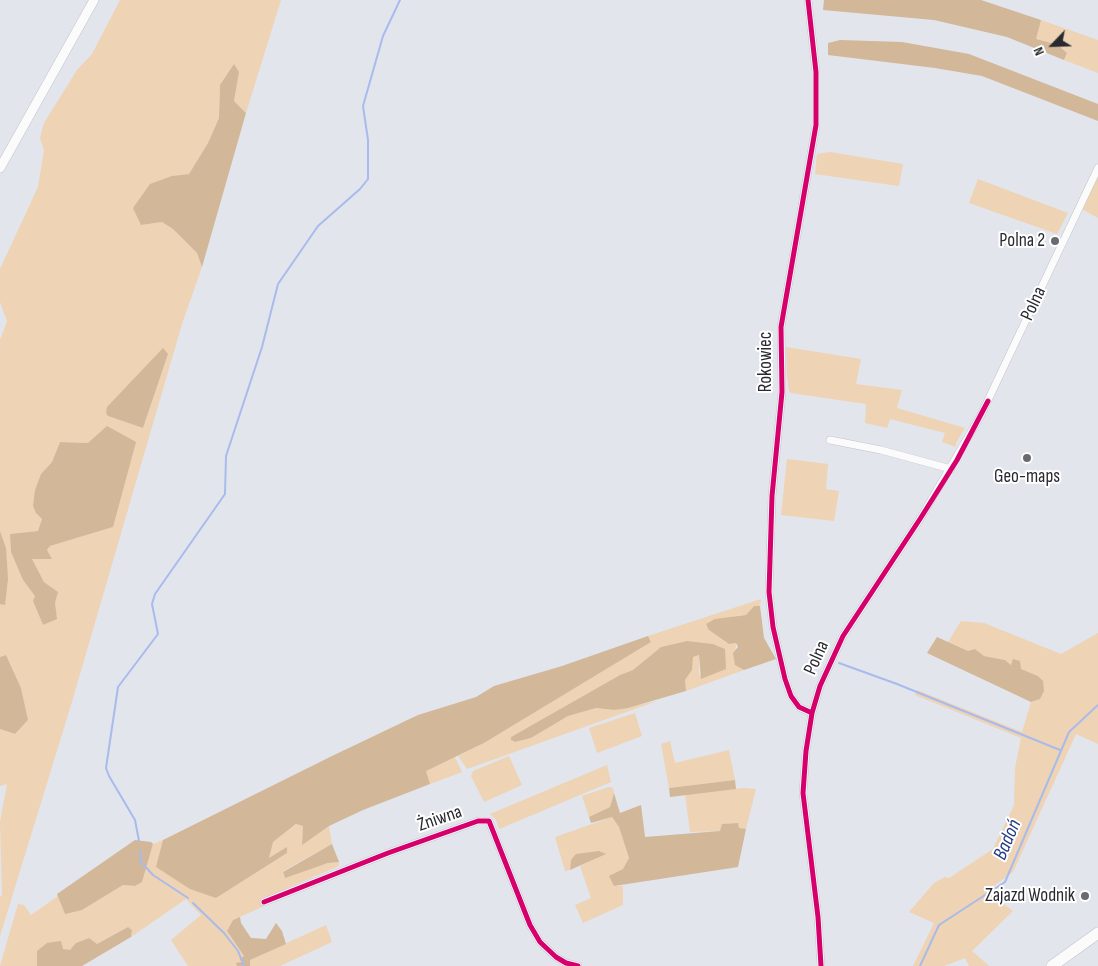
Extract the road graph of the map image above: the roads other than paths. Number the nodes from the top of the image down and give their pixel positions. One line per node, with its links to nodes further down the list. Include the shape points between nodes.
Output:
1 (94, 0): 3 (street)
2 (808, 0): 7 (street, Rokowiec, via 816,72 816,125 781,327 782,392 772,496 769,592 773,627 791,696 799,706)
3 (0, 168)
4 (1098, 168): 6 (street, Polna, via 1001,375)
5 (830, 440): 6 (street)
6 (951, 469): 7 (street, Polna, via 843,636 820,686)
7 (812, 713): 11 (street, Polna, via 803,793)
8 (264, 902): 10 (street, Żniwna, via 388,853 478,821 489,821 530,925 540,942 566,964)
9 (1098, 933): 12 (main road)
10 (578, 966)
11 (821, 966)
12 (1052, 966)

